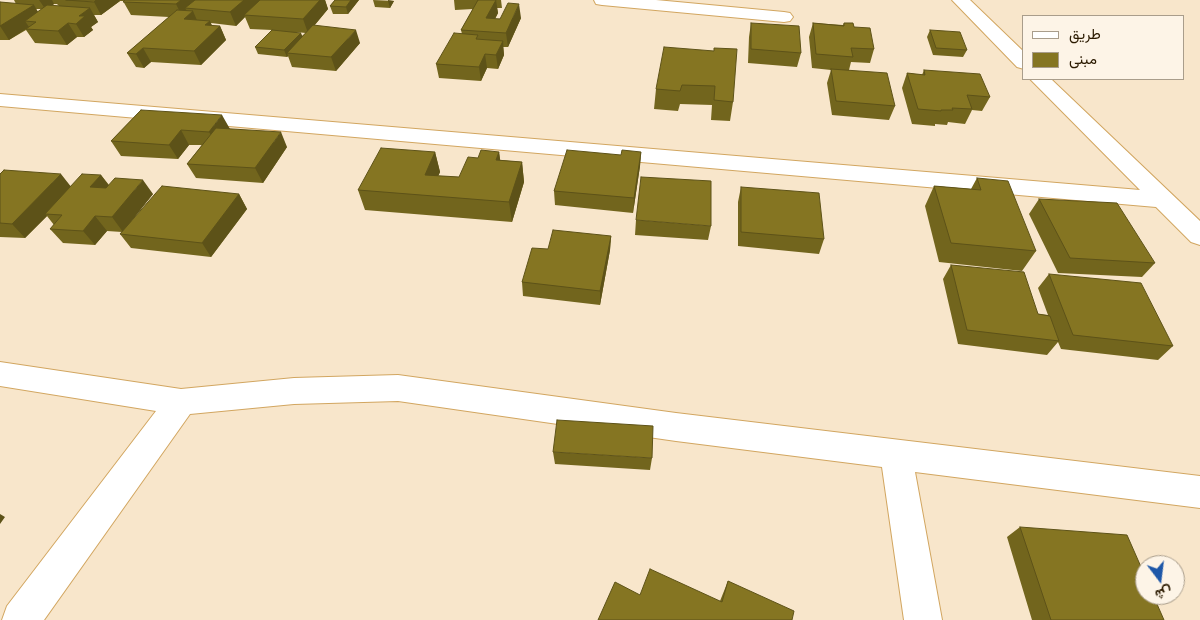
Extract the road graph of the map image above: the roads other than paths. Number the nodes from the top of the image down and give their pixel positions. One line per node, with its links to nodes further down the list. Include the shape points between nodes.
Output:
1 (602, 0): 3 (street)
2 (960, 0): 4 (street)
3 (784, 17)
4 (1022, 61)
5 (1041, 80): 7 (street)
6 (0, 100): 7 (street)
7 (1164, 200): 8 (street)
8 (1200, 236)
9 (0, 374): 10 (street)
10 (181, 402): 11 (street, via 294,391 398,388); 13 (street)
11 (896, 454): 12 (street); 14 (street)
12 (1200, 492)
13 (21, 620)
14 (923, 620)

